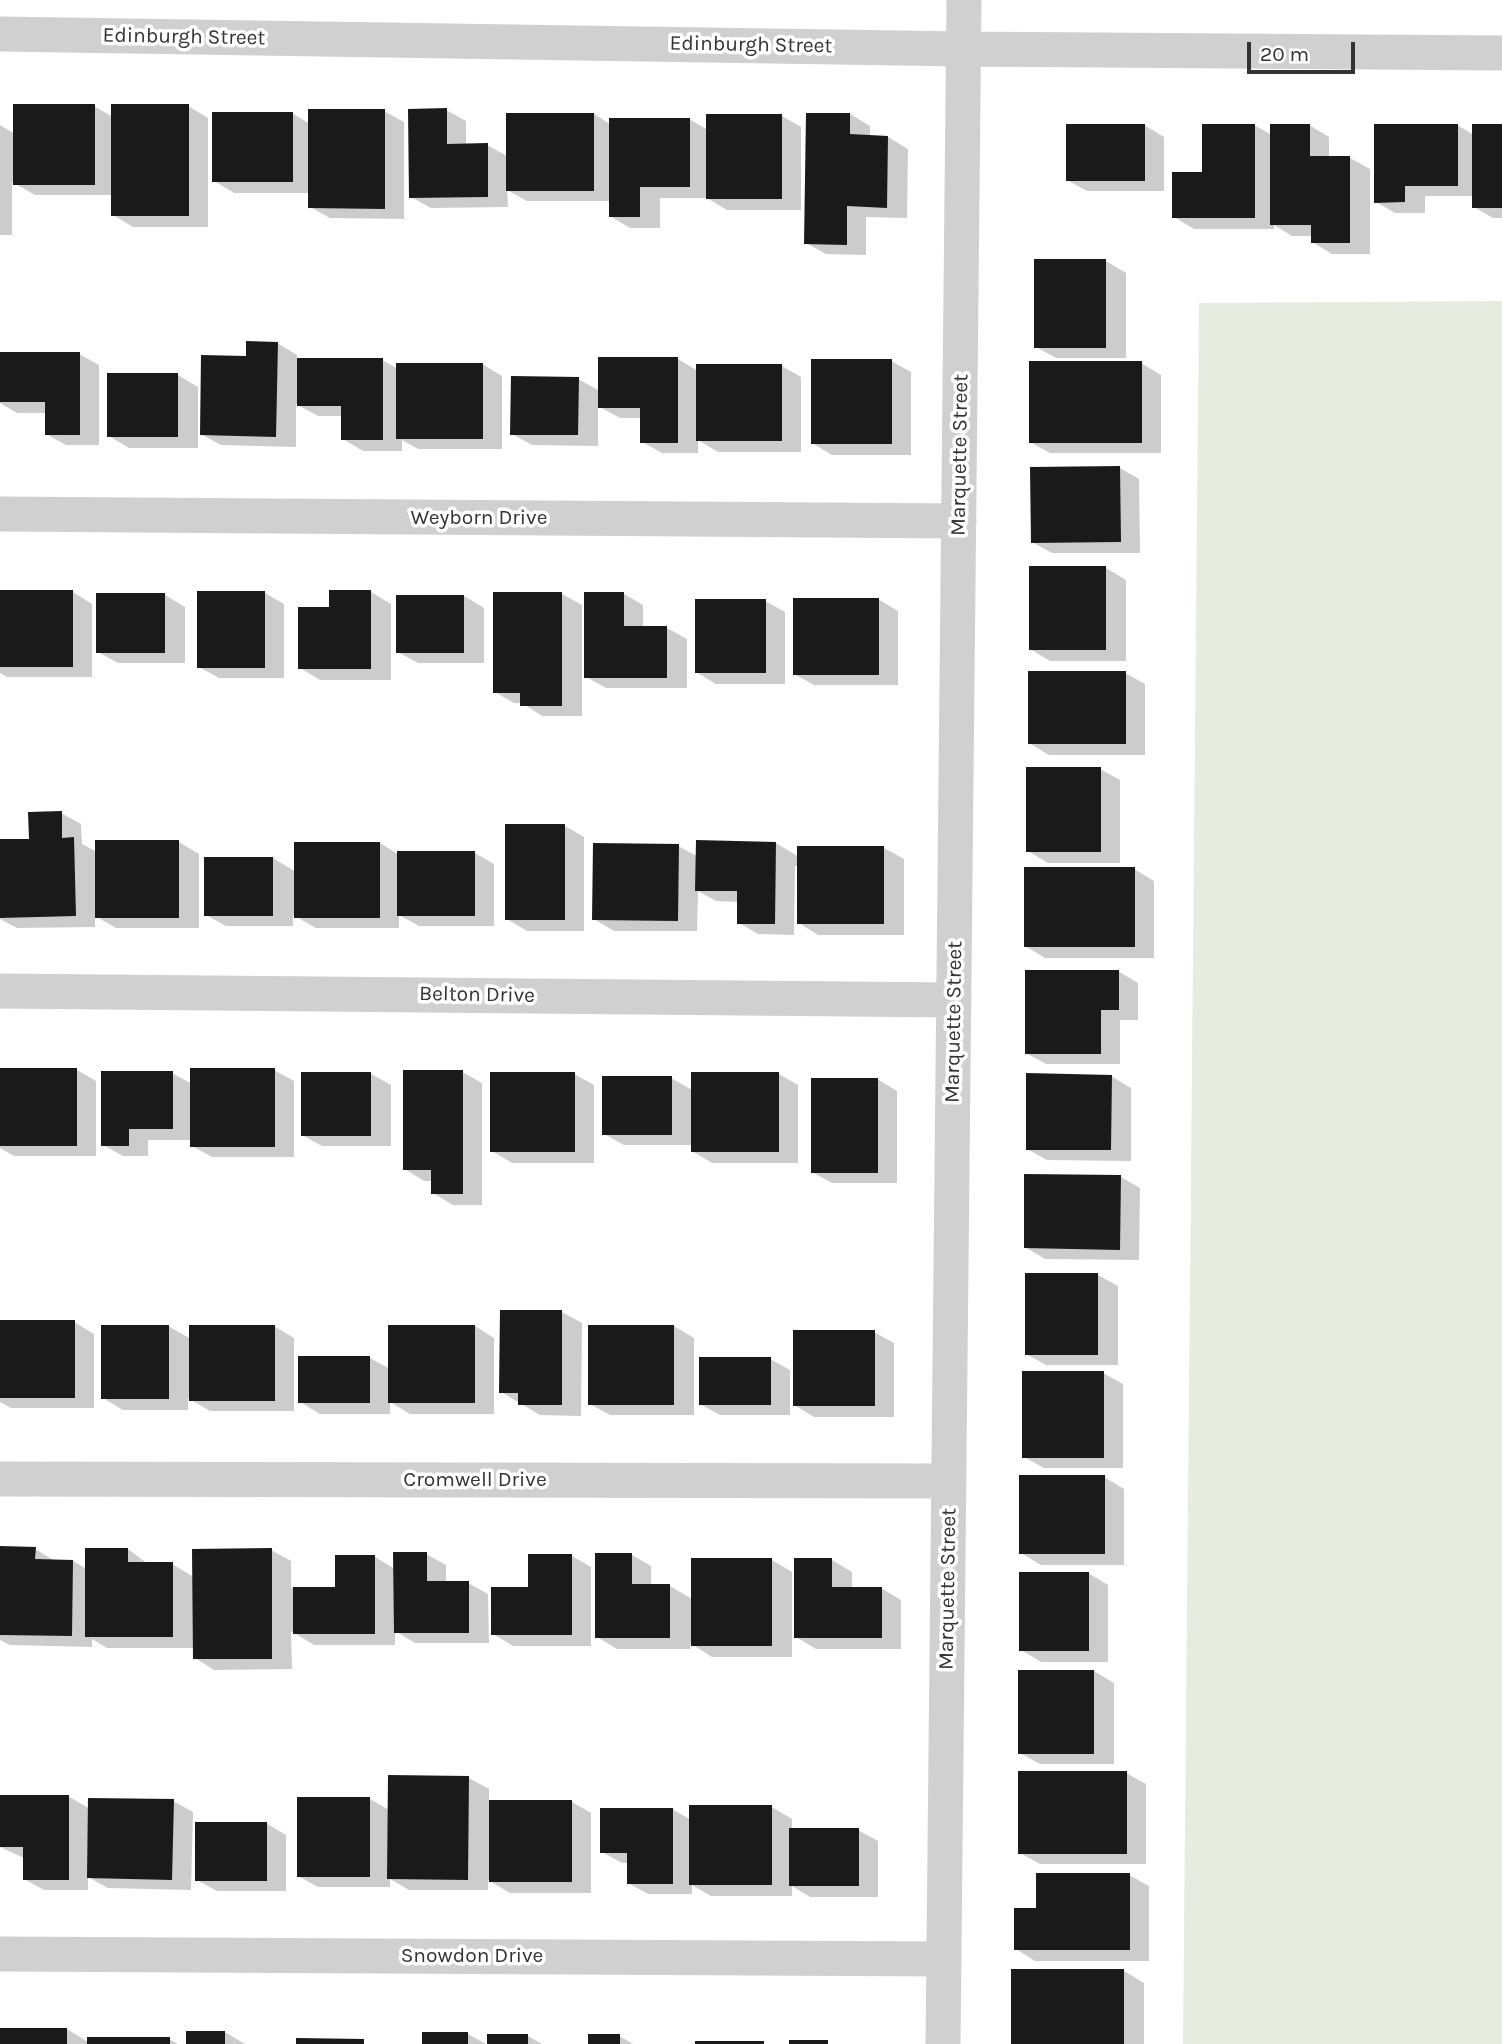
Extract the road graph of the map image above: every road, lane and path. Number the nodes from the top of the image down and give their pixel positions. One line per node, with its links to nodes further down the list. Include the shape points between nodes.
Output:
1 (964, 0): 3 (street, Marquette Street)
2 (0, 34): 3 (street, Edinburgh Street)
3 (964, 49): 4 (street, Edinburgh Street); 6 (street, Marquette Street)
4 (1502, 53)
5 (0, 514): 6 (street, Weyborn Drive)
6 (959, 521): 8 (street, Marquette Street)
7 (0, 991): 8 (street, Belton Drive)
8 (954, 1000): 10 (street, Marquette Street)
9 (0, 1479): 10 (street, Cromwell Drive)
10 (949, 1481): 12 (street, Marquette Street)
11 (0, 1954): 12 (street, Snowdon Drive)
12 (944, 1959): 13 (street, Marquette Street)
13 (943, 2044)

